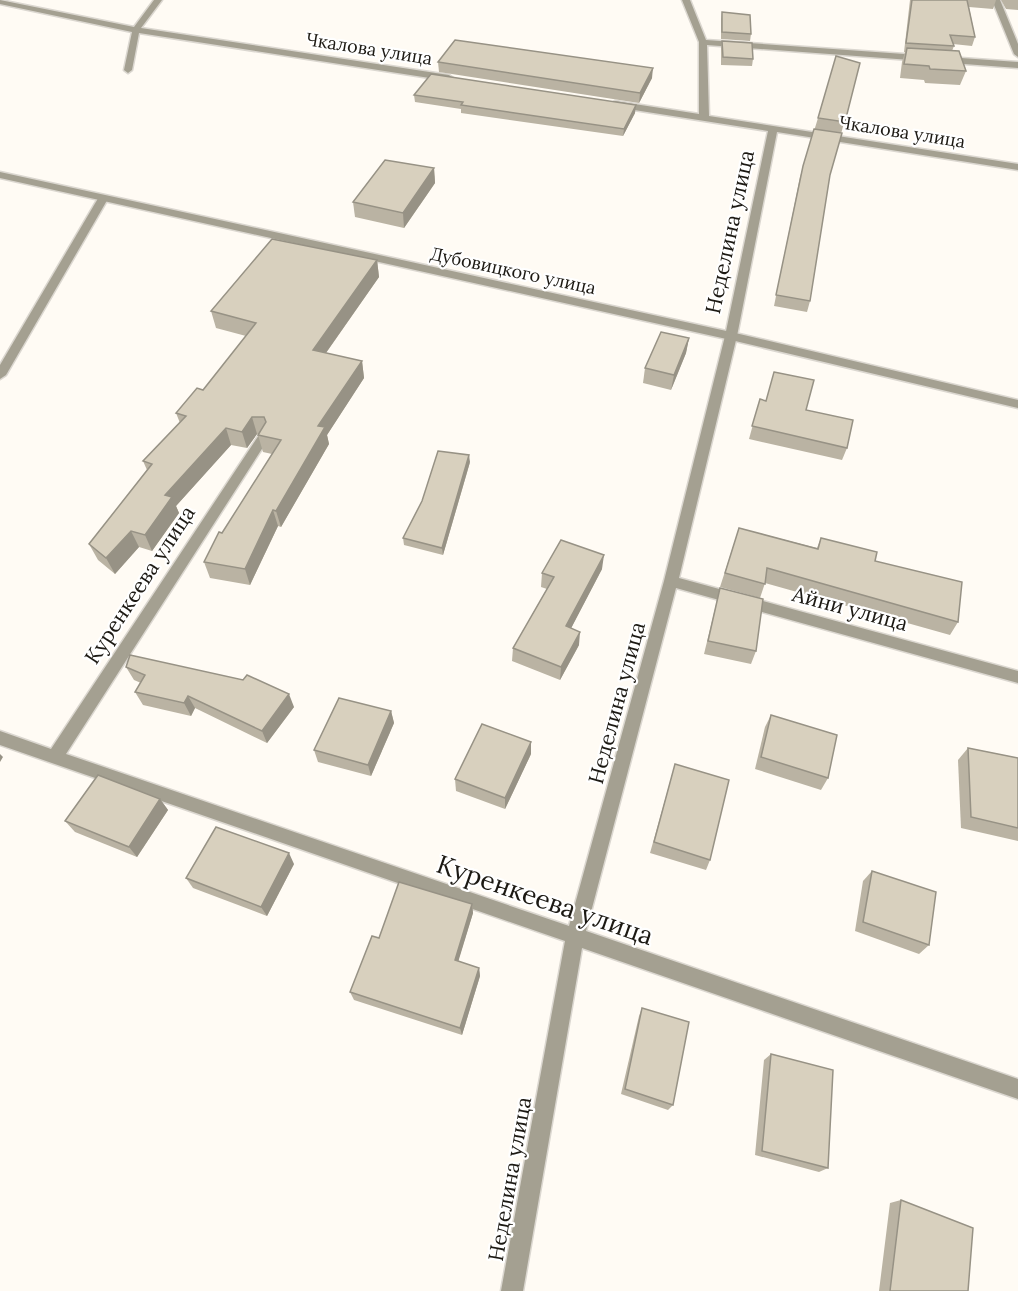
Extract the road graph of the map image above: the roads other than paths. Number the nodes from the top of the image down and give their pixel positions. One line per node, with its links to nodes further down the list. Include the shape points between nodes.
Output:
1 (158, 0): 5 (street)
2 (686, 0): 6 (street)
3 (996, 0): 7 (street)
4 (0, 2): 5 (street, Чкалова улица)
5 (136, 30): 9 (street); 10 (street, Чкалова улица)
6 (703, 42): 8 (street); 12 (street)
7 (1018, 54)
8 (1018, 64)
9 (128, 70)
10 (459, 80)
11 (599, 101): 12 (street, Чкалова улица)
12 (704, 118): 13 (street, Чкалова улица)
13 (773, 129): 14 (street, Чкалова улица); 17 (street, Неделина улица)
14 (1018, 167)
15 (0, 175): 16 (street, Дубовицкого улица)
16 (104, 197): 17 (street, Дубовицкого улица); 18 (street)
17 (731, 336): 19 (street, Дубовицкого улица); 21 (street, Неделина улица)
18 (0, 375)
19 (1018, 404)
20 (263, 438): 24 (street, Куренкеева улица)
21 (671, 581): 22 (street, Айни улица); 25 (street, Неделина улица)
22 (1018, 677)
23 (0, 738): 24 (street, Куренкеева улица)
24 (55, 757): 25 (street, Куренкеева улица)
25 (575, 937): 26 (street, Куренкеева улица); 27 (street, Неделина улица)
26 (1018, 1089)
27 (512, 1291)

